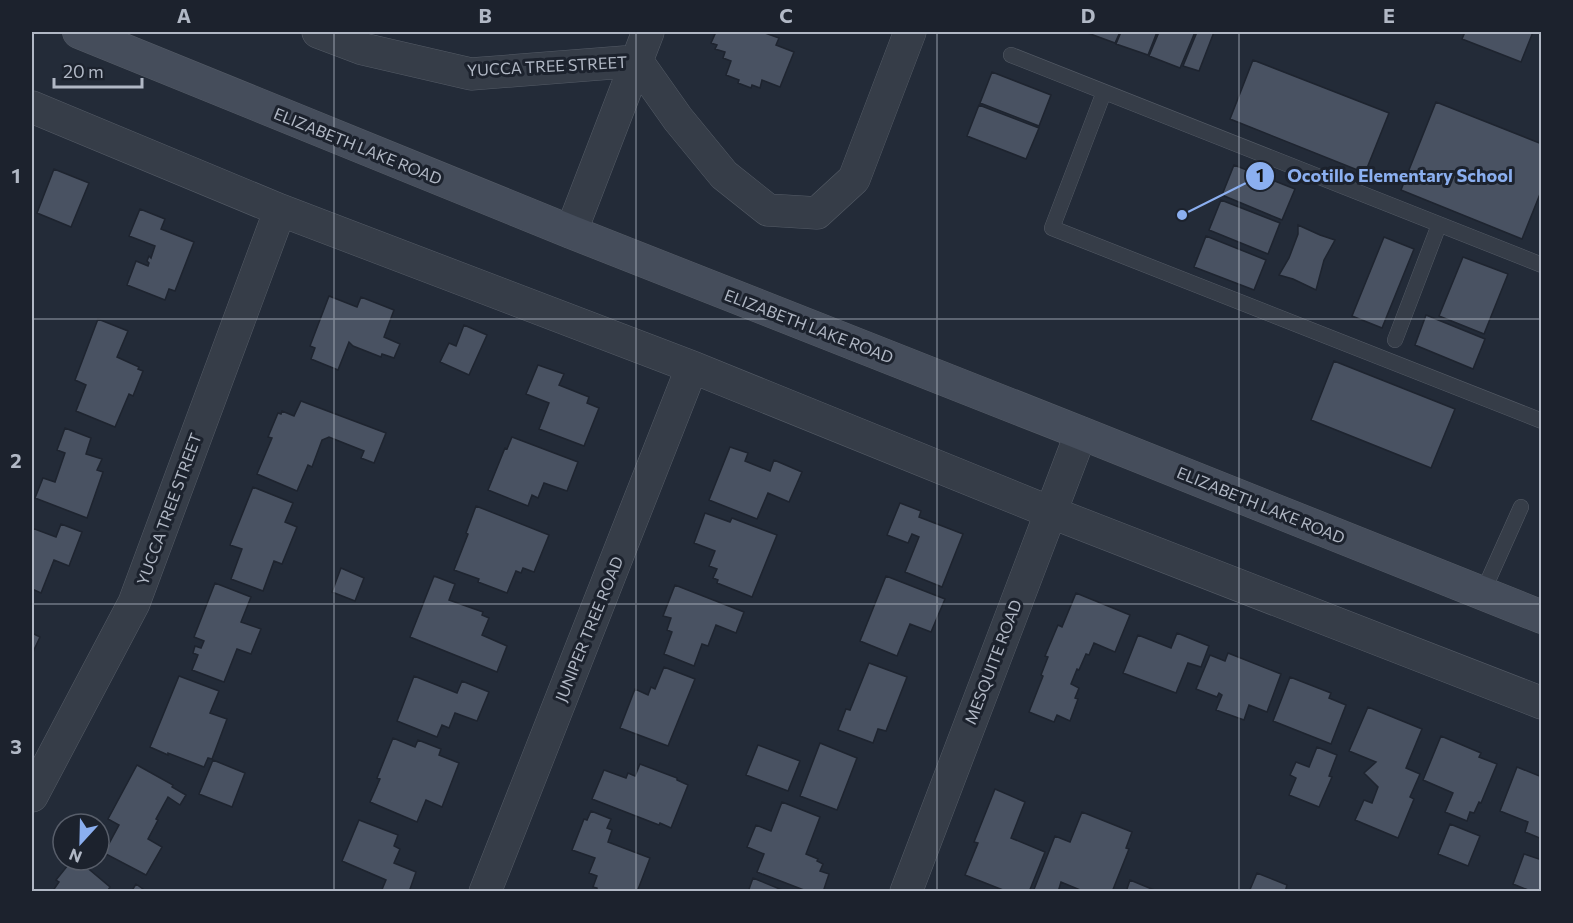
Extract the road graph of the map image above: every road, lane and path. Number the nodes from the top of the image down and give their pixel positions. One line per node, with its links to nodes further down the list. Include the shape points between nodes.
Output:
1 (79, 32): 11 (main road, ELIZABETH LAKE ROAD)
2 (318, 32): 6 (street, YUCCA TREE STREET, via 363,49 471,74)
3 (648, 32): 6 (street)
4 (910, 32): 6 (street, via 854,179 817,213 768,210 724,175)
5 (1011, 55): 7 (lane)
6 (637, 61): 11 (street)
7 (1104, 92): 10 (lane); 15 (lane, via 1052,228)
8 (32, 107): 9 (street)
9 (279, 210): 14 (street); 22 (street, YUCCA TREE STREET, via 134,603)
10 (1439, 225): 12 (lane); 13 (lane)
11 (571, 232): 16 (main road, ELIZABETH LAKE ROAD)
12 (1542, 265)
13 (1395, 340)
14 (692, 367): 18 (street); 23 (street, JUNIPER TREE ROAD)
15 (1542, 421)
16 (1081, 433): 18 (street, MESQUITE ROAD); 19 (main road, ELIZABETH LAKE ROAD)
17 (1521, 507): 19 (lane)
18 (1050, 512): 21 (street); 24 (street, MESQUITE ROAD)
19 (1482, 594): 20 (main road, ELIZABETH LAKE ROAD)
20 (1542, 617)
21 (1542, 702)
22 (32, 796)
23 (485, 891)
24 (906, 891)

